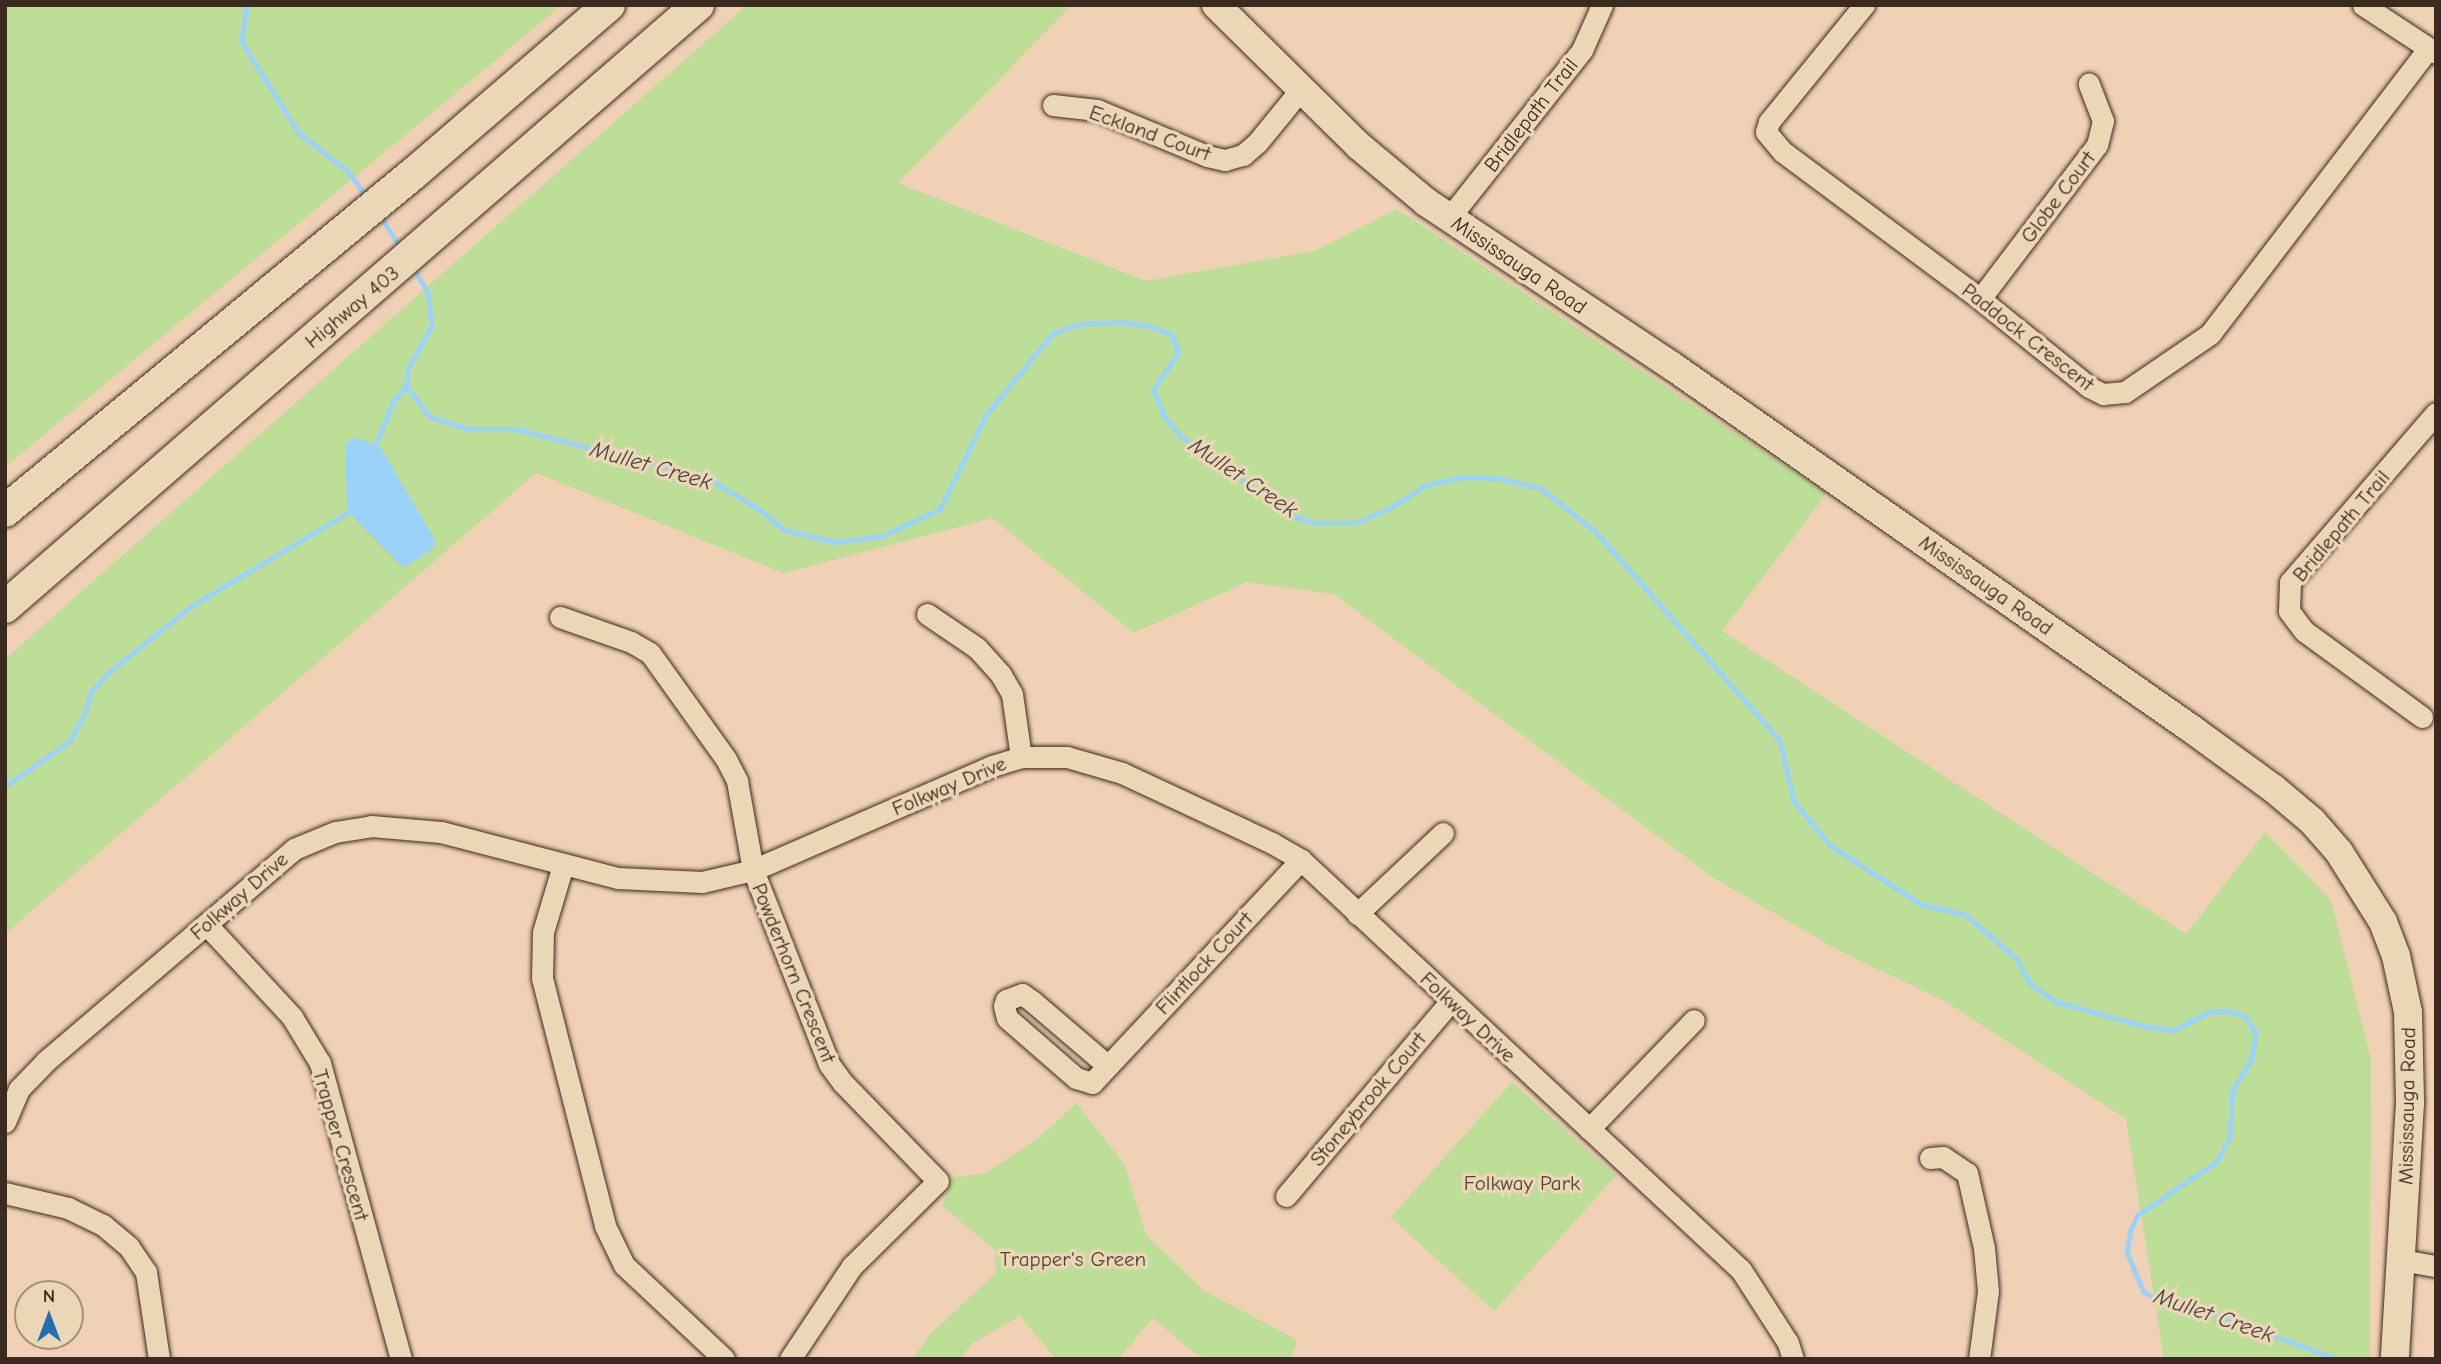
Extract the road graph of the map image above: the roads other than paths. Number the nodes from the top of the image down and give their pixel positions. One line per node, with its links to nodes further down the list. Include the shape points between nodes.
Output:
1 (609, 5): 15 (highway)
2 (698, 5): 16 (highway, Highway 403)
3 (1216, 5): 9 (main road, Mississauga Road)
4 (1602, 5): 11 (street, Bridlepath Trail, via 1583,50)
5 (1864, 5): 12 (street, Paddock Crescent, via 1769,122 1766,132 1783,152)
6 (2363, 5): 7 (street)
7 (2432, 51): 12 (street, Paddock Crescent, via 2210,334 2125,393 2103,394 2089,387)
8 (2089, 84): 12 (street, Globe Court, via 2103,121 2097,145)
9 (1301, 89): 10 (street, Eckland Court, via 1257,143 1243,155 1225,160 1097,110); 11 (main road, Mississauga Road, via 1387,170)
10 (1053, 105)
11 (1449, 218): 35 (main road, Mississauga Road, via 1864,499 2193,730 2312,821 2339,852 2383,922 2401,976 2410,1032)
12 (1980, 299)
13 (2436, 413): 14 (street, Bridlepath Trail)
14 (2429, 436): 19 (street, Bridlepath Trail, via 2290,582 2289,611 2304,631)
15 (5, 511)
16 (5, 607)
17 (927, 614): 20 (street, via 977,648 1001,675 1012,694)
18 (560, 617): 24 (street, via 631,642 650,653 664,669 737,781)
19 (2422, 717)
20 (1021, 757): 22 (street, Folkway Drive, via 1067,757 1122,773); 24 (street, Folkway Drive)
21 (1443, 833): 25 (street)
22 (1301, 860): 25 (street, Folkway Drive); 29 (street, Flintlock Court)
23 (563, 865): 24 (street, Folkway Drive, via 618,878 702,881); 26 (street, Folkway Drive, via 441,832 371,826 335,832 294,849); 40 (street, via 543,932 542,978 605,1226 624,1265)
24 (753, 870): 41 (street, Powderhorn Crescent, via 829,1064 937,1181 852,1266)
25 (1357, 914): 27 (street, Folkway Drive)
26 (206, 924): 30 (street, Folkway Drive, via 46,1061 19,1089); 39 (street, Trapper Crescent, via 292,1017 320,1063)
27 (1450, 1002): 31 (street, Folkway Drive); 34 (street, Stoneybrook Court)
28 (1695, 1020): 31 (street)
29 (1108, 1066): 29 (street, Flintlock Court, via 1022,994 1006,1000 1007,1018 1076,1078 1092,1083)
30 (5, 1122)
31 (1589, 1129): 42 (street, Folkway Drive, via 1741,1270 1788,1343)
32 (1930, 1158): 43 (street, via 1943,1157 1967,1173 1984,1248 1988,1291)
33 (5, 1193): 38 (street, via 68,1208 103,1225 130,1247 146,1272)
34 (1286, 1196)
35 (2402, 1260): 36 (street); 37 (main road, Mississauga Road)
36 (2436, 1266)
37 (2396, 1352)
38 (159, 1359)
39 (401, 1359)
40 (724, 1359)
41 (790, 1359)
42 (1793, 1359)
43 (1979, 1359)

